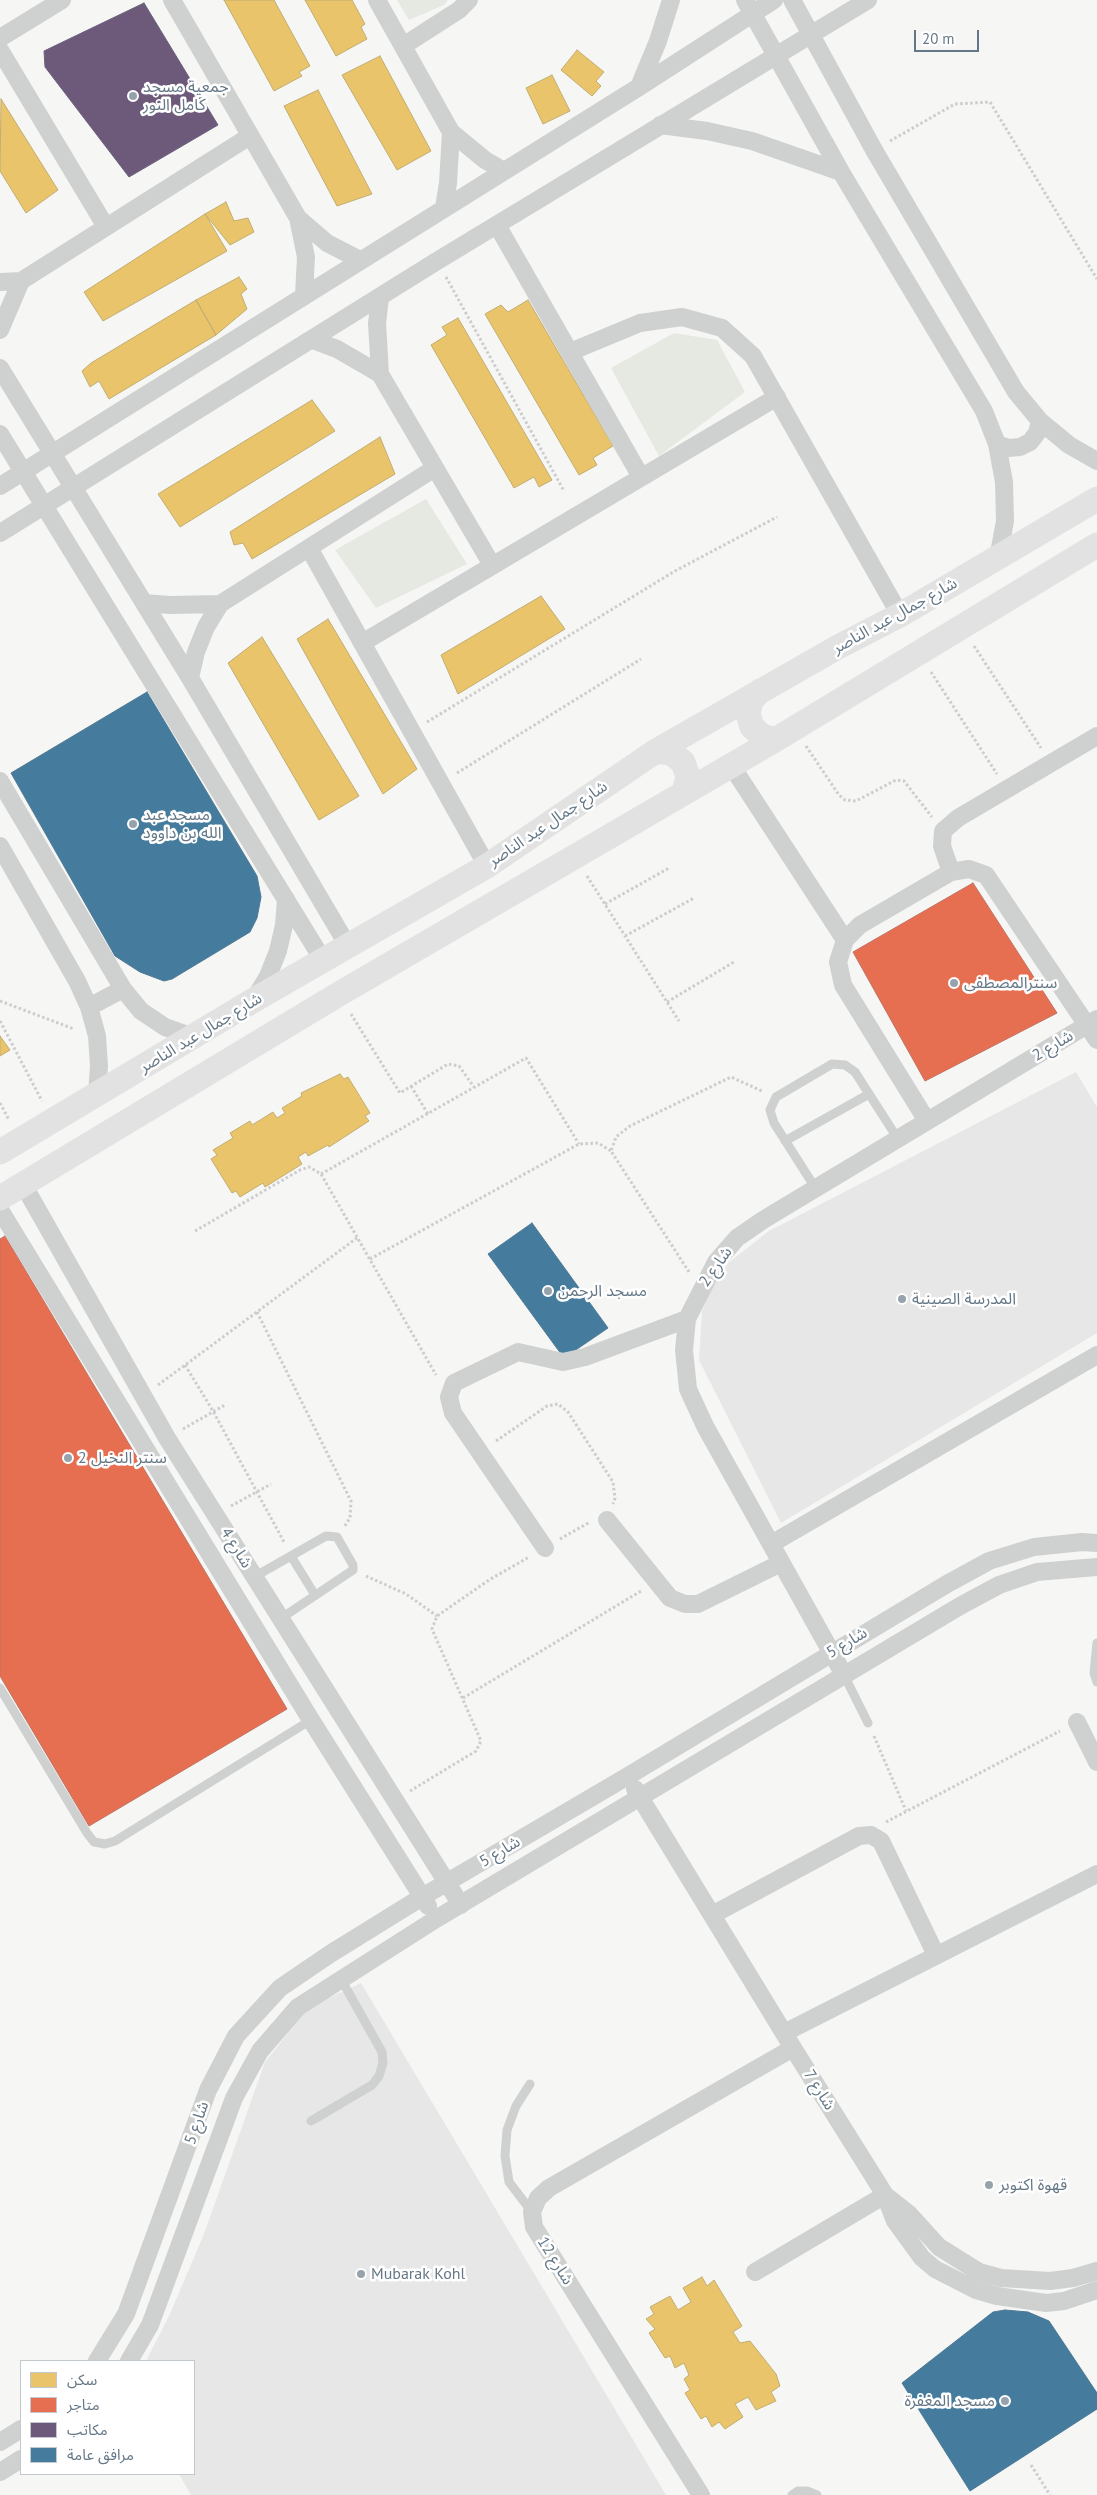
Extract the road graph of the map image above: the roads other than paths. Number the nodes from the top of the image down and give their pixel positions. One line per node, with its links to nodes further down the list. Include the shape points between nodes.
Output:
1 (62, 0): 11 (street)
2 (172, 0): 18 (street)
3 (377, 0): 12 (street)
4 (469, 0): 12 (street)
5 (671, 0): 15 (street)
6 (774, 0): 9 (street)
7 (792, 0): 10 (street)
8 (868, 0): 10 (street)
9 (749, 7): 14 (street); 15 (street)
10 (811, 34): 14 (street); 36 (street, via 874,150 1016,392)
11 (0, 38)
12 (403, 46): 17 (street)
13 (0, 50): 24 (street)
14 (776, 55): 16 (street); 20 (street)
15 (639, 87): 19 (street)
16 (660, 125): 20 (street, via 752,141); 23 (street)
17 (451, 132): 19 (street); 21 (street)
18 (250, 136): 22 (street); 24 (street)
19 (504, 171): 21 (street)
20 (841, 172): 38 (street, via 980,403)
21 (444, 208): 25 (street)
22 (298, 218): 25 (street, via 327,242); 28 (street, via 306,256)
23 (497, 225): 29 (street); 32 (street)
24 (106, 226): 26 (street)
25 (360, 260): 28 (street)
26 (21, 280): 27 (street); 30 (street)
27 (0, 282)
28 (304, 295): 39 (street)
29 (380, 298): 31 (street); 34 (street, via 377,323)
30 (0, 330)
31 (313, 340): 34 (street, via 337,348); 45 (street)
32 (570, 352): 35 (street, via 640,323 682,317 722,328 753,356); 43 (street)
33 (0, 368): 39 (street)
34 (380, 374): 41 (street)
35 (777, 397): 43 (street); 55 (street)
36 (1040, 421): 38 (street, via 1038,433 1020,448); 40 (street, via 1069,445)
37 (0, 434): 42 (street)
38 (997, 444): 51 (street, via 1004,482 1004,521)
39 (52, 453): 42 (street); 45 (street)
40 (1097, 461)
41 (435, 468): 50 (street); 52 (street)
42 (23, 471): 44 (street); 47 (street)
43 (641, 477): 52 (street)
44 (0, 486)
45 (74, 488): 47 (street); 53 (street)
46 (1097, 499): 51 (main road, شارع جمال عبد الناصر)
47 (46, 505): 48 (street); 69 (street)
48 (0, 534)
49 (1097, 545): 59 (main road)
50 (309, 548): 54 (street); 56 (street)
51 (998, 559): 55 (main road, شارع جمال عبد الناصر)
52 (492, 565): 56 (street)
53 (144, 603): 54 (street); 57 (street)
54 (220, 604): 57 (street, via 206,627)
55 (900, 615): 58 (main road, شارع جمال عبد الناصر)
56 (362, 643): 67 (street)
57 (190, 678): 71 (street)
58 (760, 691): 59 (main road, via 751,701 748,714 752,727 762,736); 61 (main road, شارع جمال عبد الناصر)
59 (785, 734): 62 (main road)
60 (1097, 736): 68 (street, via 958,818 943,831 942,846)
61 (656, 751): 64 (main road, via 671,753 683,762 688,777); 67 (main road, شارع جمال عبد الناصر)
62 (732, 765): 64 (main road); 70 (street)
63 (0, 781): 73 (street)
64 (684, 792): 85 (main road)
65 (0, 846): 66 (street)
66 (5, 866): 75 (street, via 77,981)
67 (487, 866): 71 (main road, شارع جمال عبد الناصر)
68 (951, 872): 70 (street, via 860,925); 76 (street, via 969,869 986,875)
69 (286, 899): 72 (street); 74 (street, via 278,951)
70 (844, 940): 81 (street, via 838,962 843,985)
71 (348, 946): 72 (main road, شارع جمال عبد الناصر)
72 (323, 960): 74 (main road, شارع جمال عبد الناصر)
73 (123, 989): 75 (street); 77 (street, via 141,1011 165,1027)
74 (254, 1000): 77 (main road, شارع جمال عبد الناصر)
75 (89, 1007): 80 (street, via 97,1036 100,1066)
76 (1092, 1022): 78 (street); 81 (street, شارع 2)
77 (193, 1037): 80 (main road, شارع جمال عبد الناصر)
78 (1097, 1040)
79 (869, 1094): 82 (lane); 83 (lane); 83 (lane, via 855,1072 845,1065 832,1064 776,1097 770,1110)
80 (97, 1096): 84 (main road, شارع جمال عبد الناصر)
81 (927, 1121): 82 (street, شارع 2)
82 (898, 1139): 86 (street, شارع 2)
83 (785, 1141): 86 (lane)
84 (0, 1152)
85 (23, 1184): 87 (main road); 98 (street, شارع 4, via 167,1438)
86 (816, 1189): 89 (street, شارع 2, via 737,1238 716,1262)
87 (0, 1198)
88 (0, 1210): 106 (street, شارع 4)
89 (688, 1319): 93 (street, شارع 2, via 684,1350 688,1389 704,1426); 94 (street, via 563,1362 518,1352 454,1384 449,1397 454,1413)
90 (1097, 1355): 93 (street)
91 (607, 1520): 96 (street, via 670,1598 685,1604 698,1604)
92 (1097, 1543): 102 (street, شارع 5, via 1034,1547 989,1561)
93 (771, 1544): 96 (street, شارع 2)
94 (545, 1548)
95 (291, 1556): 98 (lane); 99 (lane); 99 (lane, via 326,1536 337,1537 353,1570)
96 (781, 1563): 102 (street, شارع 2)
97 (1097, 1567): 103 (street, شارع 5, via 1036,1572 999,1585)
98 (254, 1577): 100 (street, شارع 4)
99 (316, 1596): 100 (lane)
100 (280, 1618): 113 (street, شارع 4)
101 (1097, 1643): 104 (lane, via 1094,1673)
102 (831, 1652): 103 (street, شارع 2); 110 (street, شارع 5)
103 (844, 1675): 108 (lane); 111 (street, شارع 5)
104 (1097, 1682)
105 (0, 1688): 106 (lane, via 87,1833 94,1842 105,1844 115,1841)
106 (312, 1720): 114 (street, شارع 4)
107 (1077, 1722): 109 (street)
108 (868, 1723)
109 (1097, 1762)
110 (628, 1776): 111 (street, شارع 7); 113 (street, شارع 5)
111 (641, 1798): 115 (street, شارع 5); 116 (street, شارع 7)
112 (1097, 1874): 118 (street)
113 (446, 1884): 114 (street, شارع 5); 115 (street, شارع 4)
114 (422, 1897): 117 (street, شارع 4); 128 (street, شارع 5, via 280,1988 236,2036 208,2090 126,2314)
115 (461, 1905): 117 (street, شارع 5)
116 (712, 1915): 118 (street, via 859,1836 870,1835 881,1841); 120 (street, شارع 7)
117 (436, 1919): 119 (street, شارع 5)
118 (936, 1955): 120 (street)
119 (341, 1979): 122 (lane, via 382,2052 383,2063 372,2085); 129 (street, شارع 5, via 298,2007 260,2051 234,2098 150,2325)
120 (788, 2040): 123 (street, شارع 7); 124 (street, via 549,2188 538,2198)
121 (530, 2084): 124 (lane, via 516,2106 507,2130 505,2156 510,2182)
122 (311, 2121)
123 (885, 2195): 125 (street, شارع 7, via 909,2214 939,2247 979,2272 1001,2278 1050,2281); 126 (street); 127 (street, via 895,2221 922,2258 935,2269 976,2290 1046,2303 1064,2301)
124 (532, 2212): 134 (street, شارع 12, via 534,2227)
125 (1097, 2270)
126 (755, 2272)
127 (1097, 2290)
128 (98, 2360)
129 (130, 2360)
130 (20, 2430): 131 (street)
131 (0, 2442)
132 (20, 2460): 133 (street)
133 (0, 2472)
134 (698, 2493)
135 (792, 2495): 136 (lane, via 807,2491)
136 (817, 2495)

